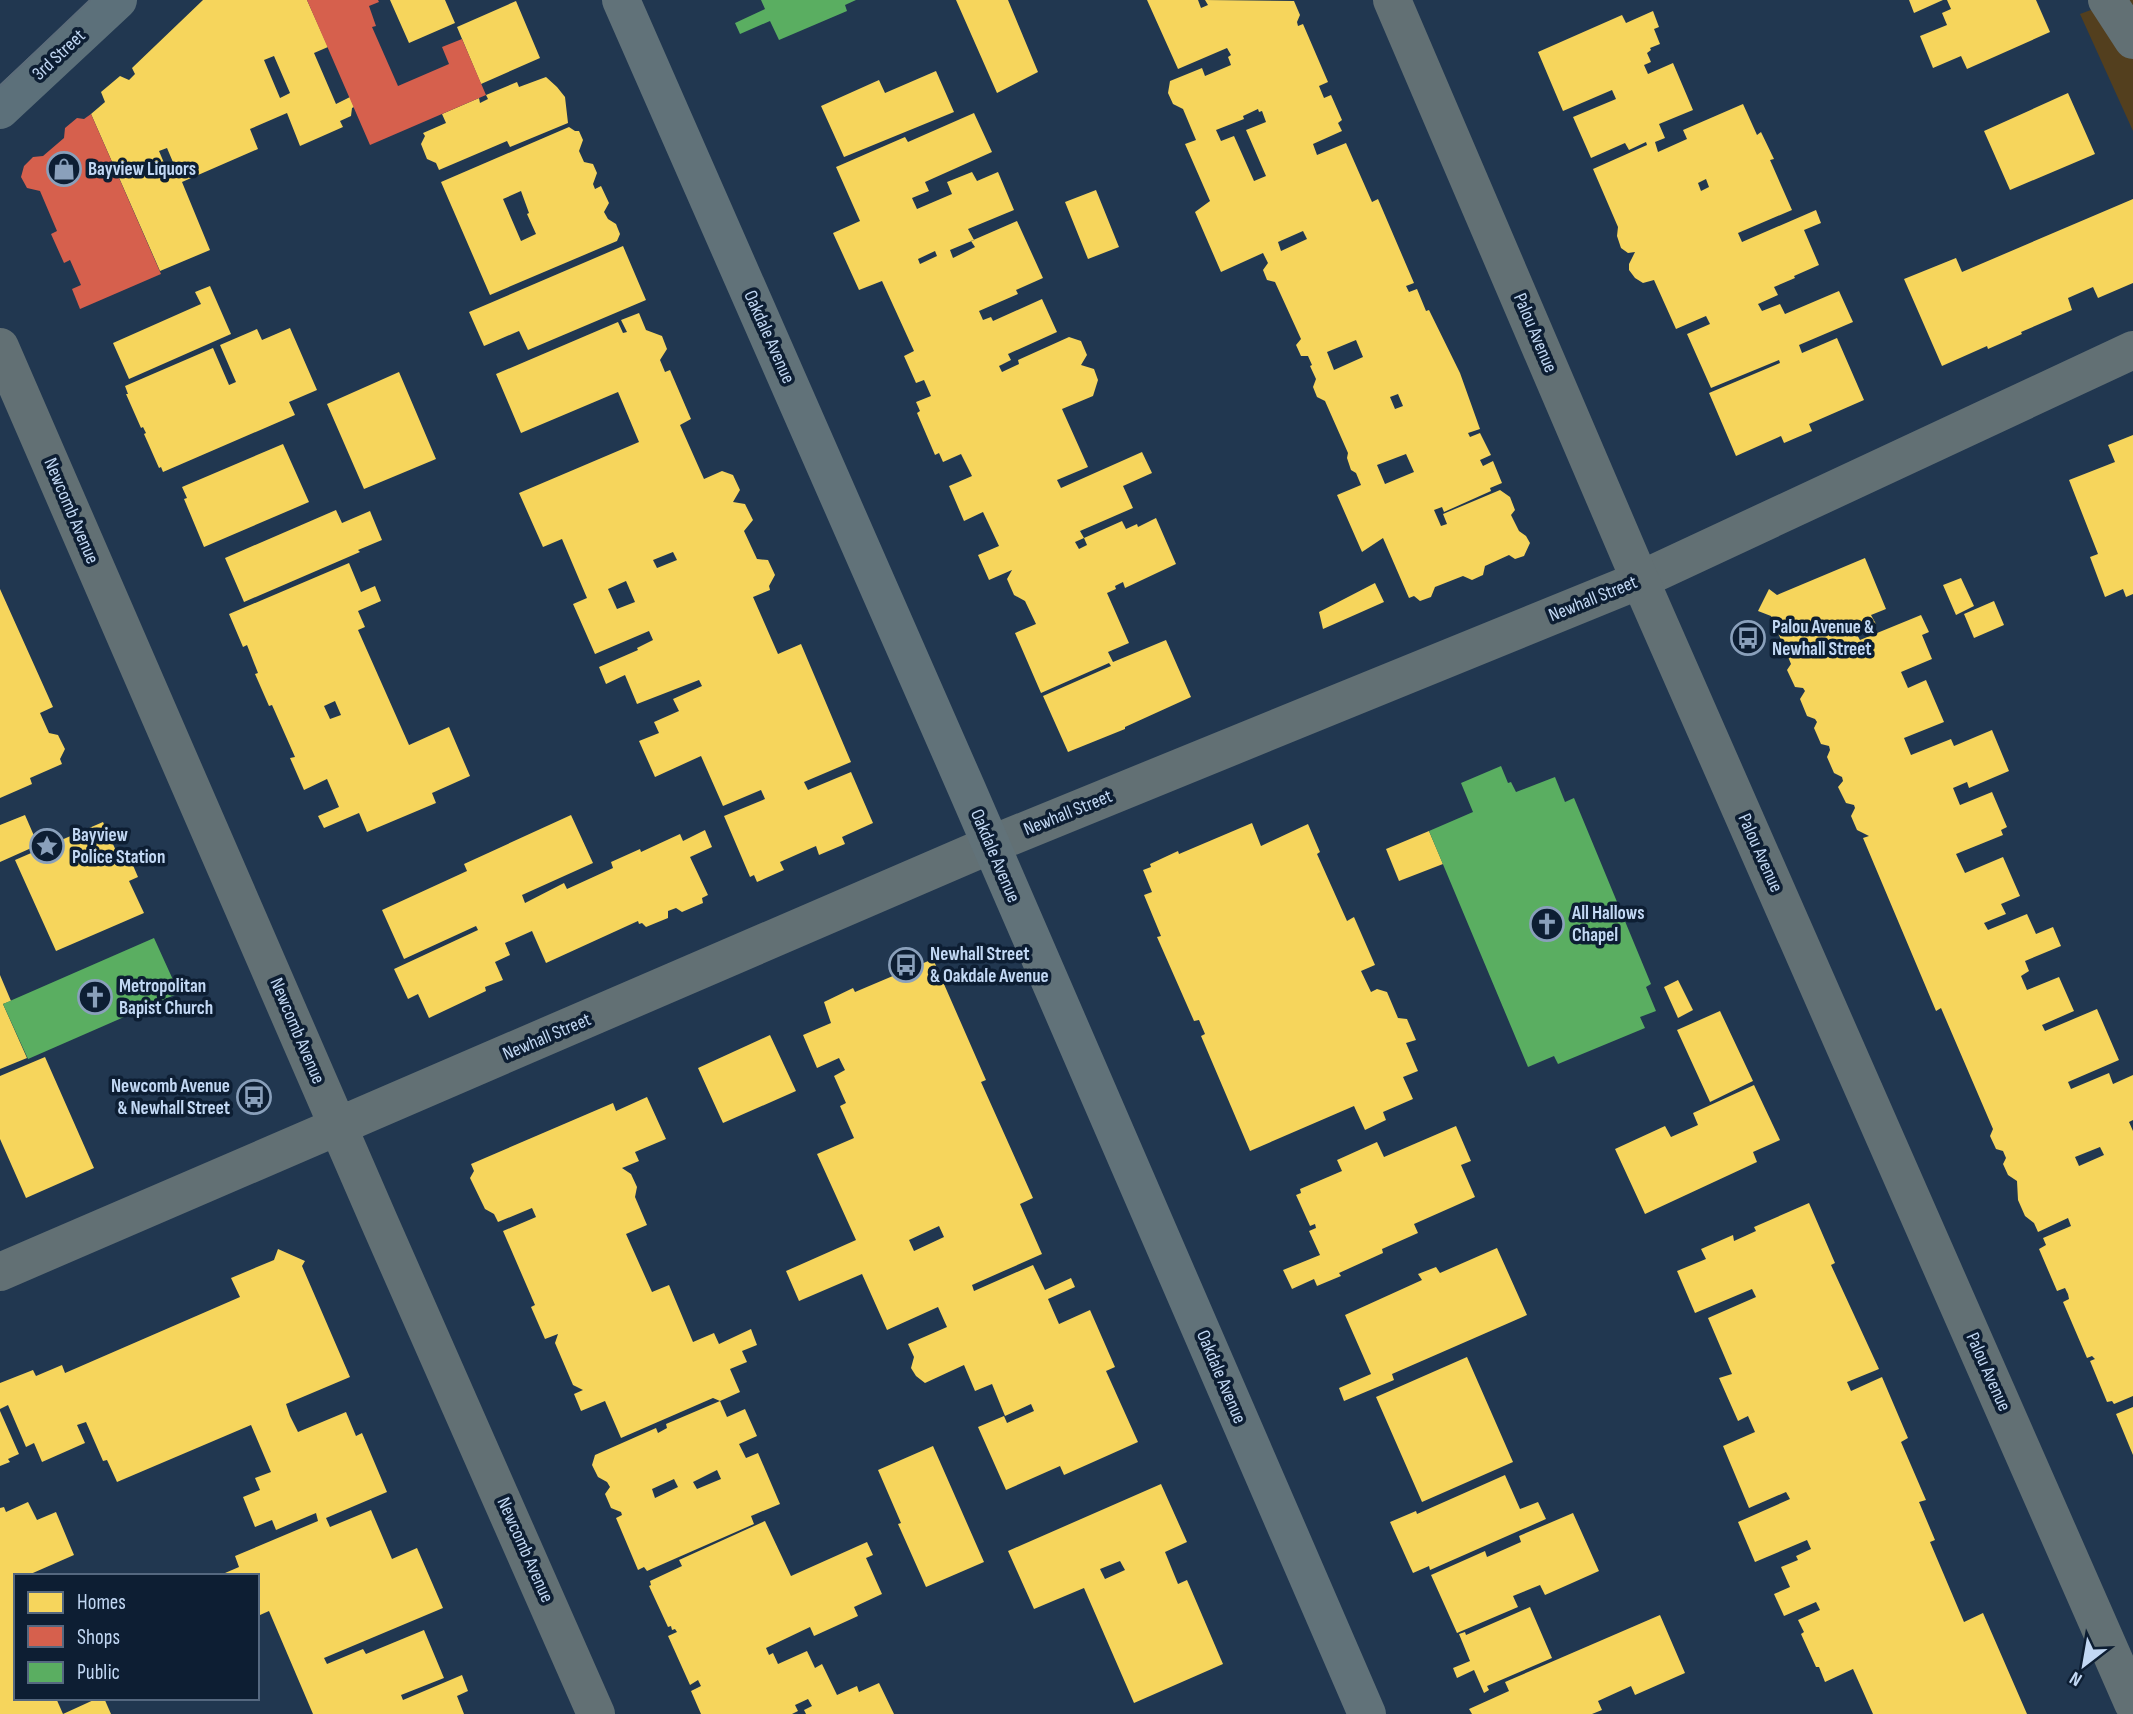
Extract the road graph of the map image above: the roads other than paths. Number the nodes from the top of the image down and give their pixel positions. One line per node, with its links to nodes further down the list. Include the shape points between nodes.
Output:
1 (118, 0): 6 (main road, 3rd Street)
2 (621, 0): 10 (main road, Oakdale Avenue)
3 (1392, 0): 9 (street, Palou Avenue)
4 (2107, 0): 5 (street)
5 (2133, 40)
6 (0, 110)
7 (0, 347): 11 (street, Newcomb Avenue)
8 (2133, 350): 9 (street, Newhall Street)
9 (1640, 580): 10 (street, Newhall Street); 13 (street, Palou Avenue)
10 (990, 845): 11 (street, Newhall Street); 15 (main road, Oakdale Avenue)
11 (338, 1127): 12 (street, Newhall Street); 14 (street, Newcomb Avenue)
12 (0, 1272)
13 (2133, 1703)
14 (596, 1714)
15 (1367, 1714)

